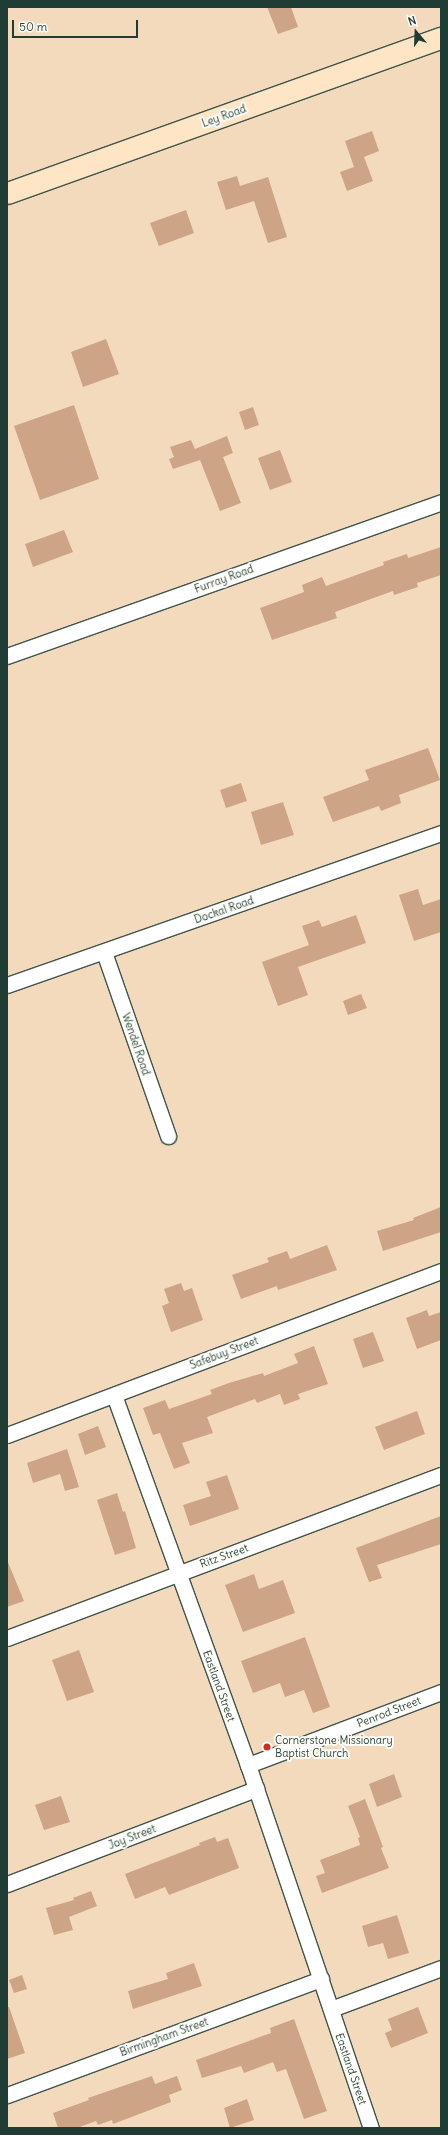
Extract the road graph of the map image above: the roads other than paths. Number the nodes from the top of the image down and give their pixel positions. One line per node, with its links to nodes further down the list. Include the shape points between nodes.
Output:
1 (441, 38): 2 (main road, Ley Road)
2 (7, 193)
3 (441, 502): 4 (street, Furray Road)
4 (7, 656)
5 (441, 833): 6 (street, Dockal Road)
6 (104, 952): 7 (street, Dockal Road); 8 (street, Wendel Road)
7 (7, 985)
8 (168, 1136)
9 (441, 1271): 10 (street, Safebuy Street)
10 (114, 1394): 11 (street, Safebuy Street); 13 (street, Eastland Street)
11 (7, 1435)
12 (441, 1475): 13 (street, Ritz Street)
13 (179, 1572): 14 (street, Ritz Street); 16 (street, Eastland Street)
14 (7, 1638)
15 (441, 1692): 16 (street, Penrod Street)
16 (248, 1765): 17 (street, Eastland Street)
17 (256, 1789): 18 (street, Joy Street); 20 (street, Eastland Street)
18 (7, 1884)
19 (441, 1968): 21 (street)
20 (320, 1979): 21 (street, Eastland Street); 22 (street, Birmingham Street)
21 (331, 2009): 23 (street, Eastland Street)
22 (7, 2095)
23 (371, 2128)

